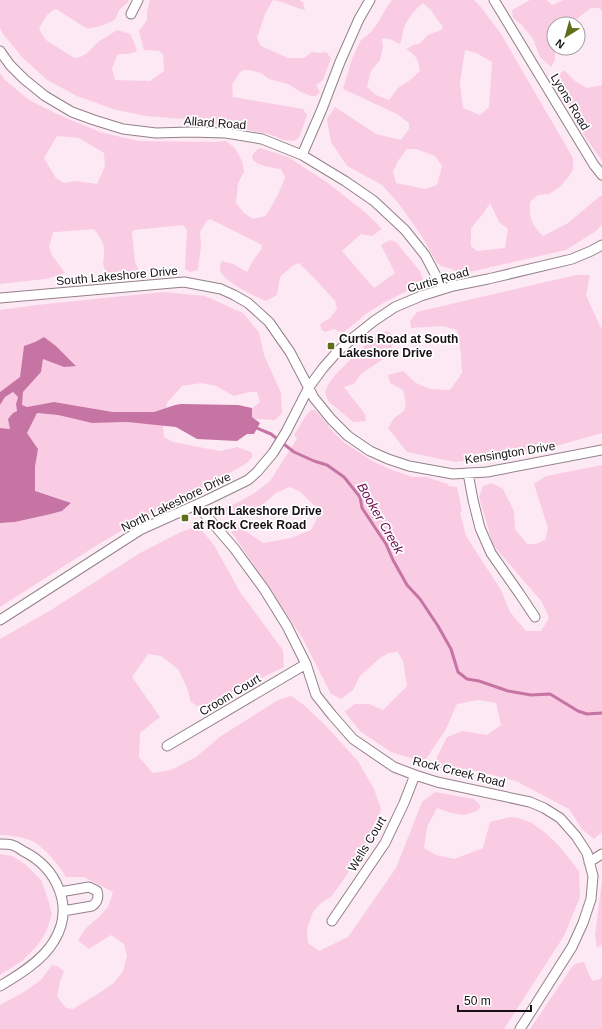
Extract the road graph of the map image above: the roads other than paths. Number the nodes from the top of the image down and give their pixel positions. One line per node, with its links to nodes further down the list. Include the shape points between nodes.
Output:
1 (138, 0): 4 (street)
2 (370, 0): 6 (street, via 340,62)
3 (494, 0): 7 (street, Lyons Road)
4 (131, 14)
5 (0, 51): 6 (street, Allard Road, via 10,65 45,96 72,112 94,120 123,129 156,133 226,133 262,139)
6 (302, 155): 9 (street, Allard Road, via 374,201 405,230 425,255)
7 (602, 175)
8 (602, 245): 9 (street, Curtis Road, via 572,258 536,268)
9 (443, 289): 11 (street, Curtis Road, via 395,307 374,321 338,351)
10 (0, 298): 11 (street, South Lakeshore Drive, via 184,282 221,289 248,303 269,322 290,352)
11 (309, 387): 13 (street, Kensington Drive, via 314,398 331,419 348,436 370,451 409,466 453,474); 14 (street, North Lakeshore Drive, via 286,432 257,472 248,480)
12 (602, 450): 13 (street, Kensington Drive, via 487,472)
13 (468, 473): 15 (street, via 480,528 491,552)
14 (197, 504): 16 (street, North Lakeshore Drive, via 140,530); 17 (street, Rock Creek Road, via 264,589)
15 (535, 617)
16 (0, 620)
17 (306, 664): 18 (street, Croom Court); 19 (street, Rock Creek Road, via 316,695 353,739 394,767)
18 (167, 746)
19 (415, 775): 22 (street, Rock Creek Road, via 530,802 544,808 560,818 576,836 587,853); 25 (street, Wells Court, via 385,843)
20 (0, 844): 23 (street, via 13,845 40,862 48,870)
21 (602, 854): 22 (street)
22 (589, 862): 27 (street, Rock Creek Road, via 593,876 591,899 583,923 572,947)
23 (60, 892): 24 (street); 24 (street, via 89,887 97,891 98,896 98,900 92,906)
24 (63, 911): 26 (street, via 59,931 48,949 30,966)
25 (332, 921)
26 (0, 986)
27 (520, 1029)

